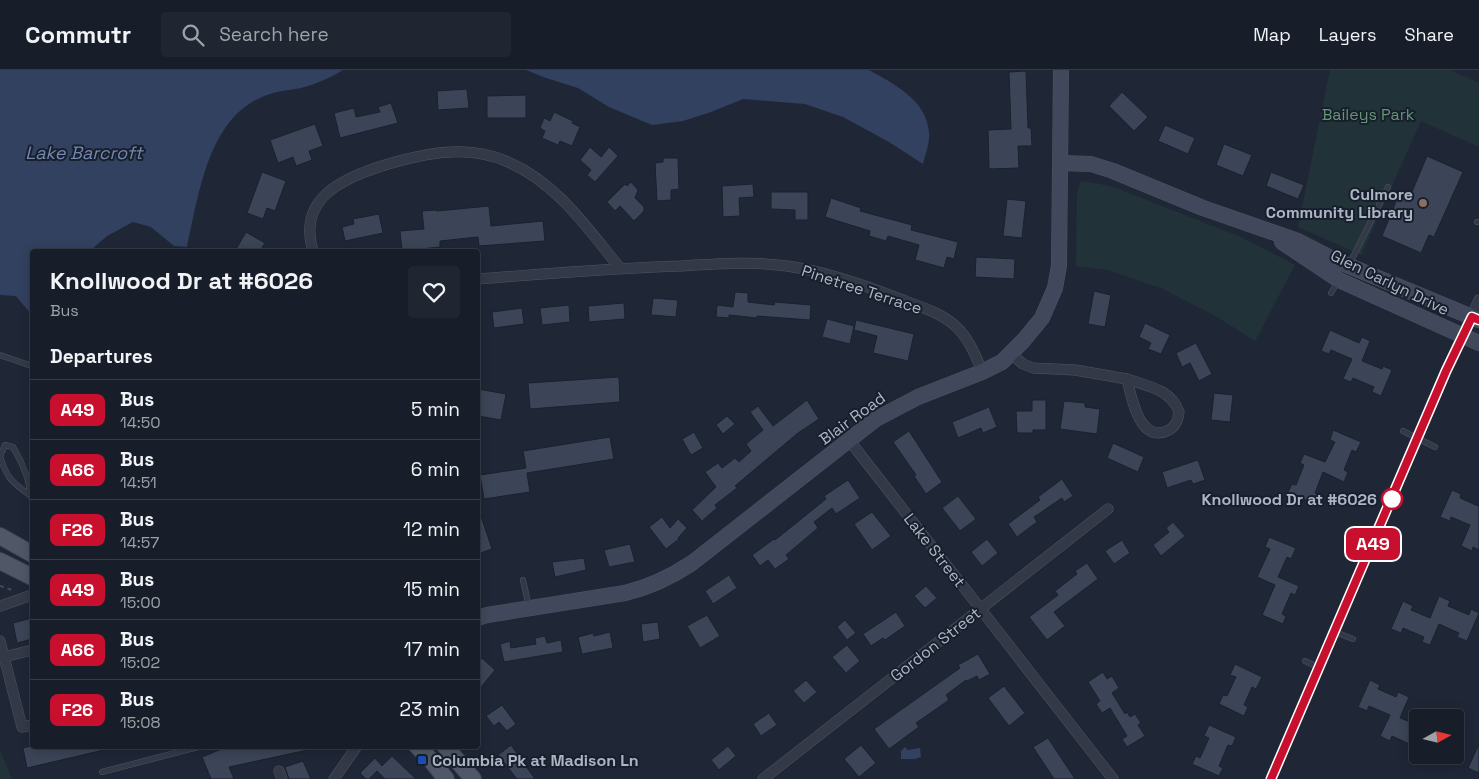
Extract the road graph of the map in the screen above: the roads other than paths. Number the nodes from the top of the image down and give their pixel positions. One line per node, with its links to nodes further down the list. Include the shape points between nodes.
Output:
1 (1061, 70): 2 (street, Blair Road)
2 (1060, 163): 4 (street, Glen Carlyn Drive, via 1091,164); 15 (street, Blair Road, via 1060,266 1055,288 1042,318)
3 (1388, 187): 6 (lane)
4 (1265, 230): 6 (street, Glen Carlyn Drive, via 1298,241); 9 (street, Glen Carlyn Drive)
5 (312, 249): 7 (street, via 309,239 312,214 326,193 339,183 413,156 471,152 506,160 537,178 580,220)
6 (1348, 265): 9 (lane); 12 (street, Glen Carlyn Drive)
7 (620, 268): 8 (street, Pinetree Terrace); 18 (street, Pinetree Terrace, via 767,264 830,275 942,315 964,334)
8 (480, 279)
9 (1339, 280): 10 (lane); 13 (street, Glen Carlyn Drive)
10 (1331, 293)
11 (1479, 300): 12 (street)
12 (1475, 319): 13 (street)
13 (1462, 336): 14 (street, Glen Carlyn Drive); 21 (street)
14 (1479, 343)
15 (1011, 354): 18 (street, Blair Road); 19 (street, via 1033,368 1075,370)
16 (0, 355): 17 (lane)
17 (30, 365)
18 (982, 372): 22 (street, Blair Road, via 894,408)
19 (1127, 379): 19 (street, via 1166,393 1174,400 1179,412 1175,426 1162,432 1145,426 1138,418)
20 (1402, 431): 21 (lane)
21 (1418, 439): 23 (lane); 37 (street)
22 (849, 440): 34 (street, Blair Road, via 692,563 662,581 625,593); 35 (street, Lake Street)
23 (1435, 448)
24 (30, 490): 25 (lane, via 13,447 5,445 0,456 5,473)
25 (30, 496)
26 (1108, 509): 35 (street, Gordon Street)
27 (0, 536): 28 (main road)
28 (30, 553)
29 (0, 561): 30 (main road)
30 (30, 576)
31 (523, 580): 34 (lane)
32 (30, 596): 33 (street)
33 (0, 606)
34 (529, 608): 36 (street, Blair Road)
35 (980, 608): 53 (street, Gordon Street); 54 (street, Lake Street)
36 (480, 617)
37 (1335, 632): 38 (lane); 43 (street)
38 (1353, 639)
39 (0, 641): 41 (street)
40 (30, 650): 41 (street)
41 (4, 657): 44 (street, via 22,727)
42 (1305, 661): 43 (lane)
43 (1319, 667): 55 (street)
44 (30, 725)
45 (190, 749): 49 (lane)
46 (355, 749): 50 (street)
47 (420, 749): 51 (main road)
48 (448, 749): 52 (main road)
49 (102, 772)
50 (334, 779)
51 (446, 779)
52 (473, 779)
53 (763, 779)
54 (1114, 779)
55 (1271, 779)

